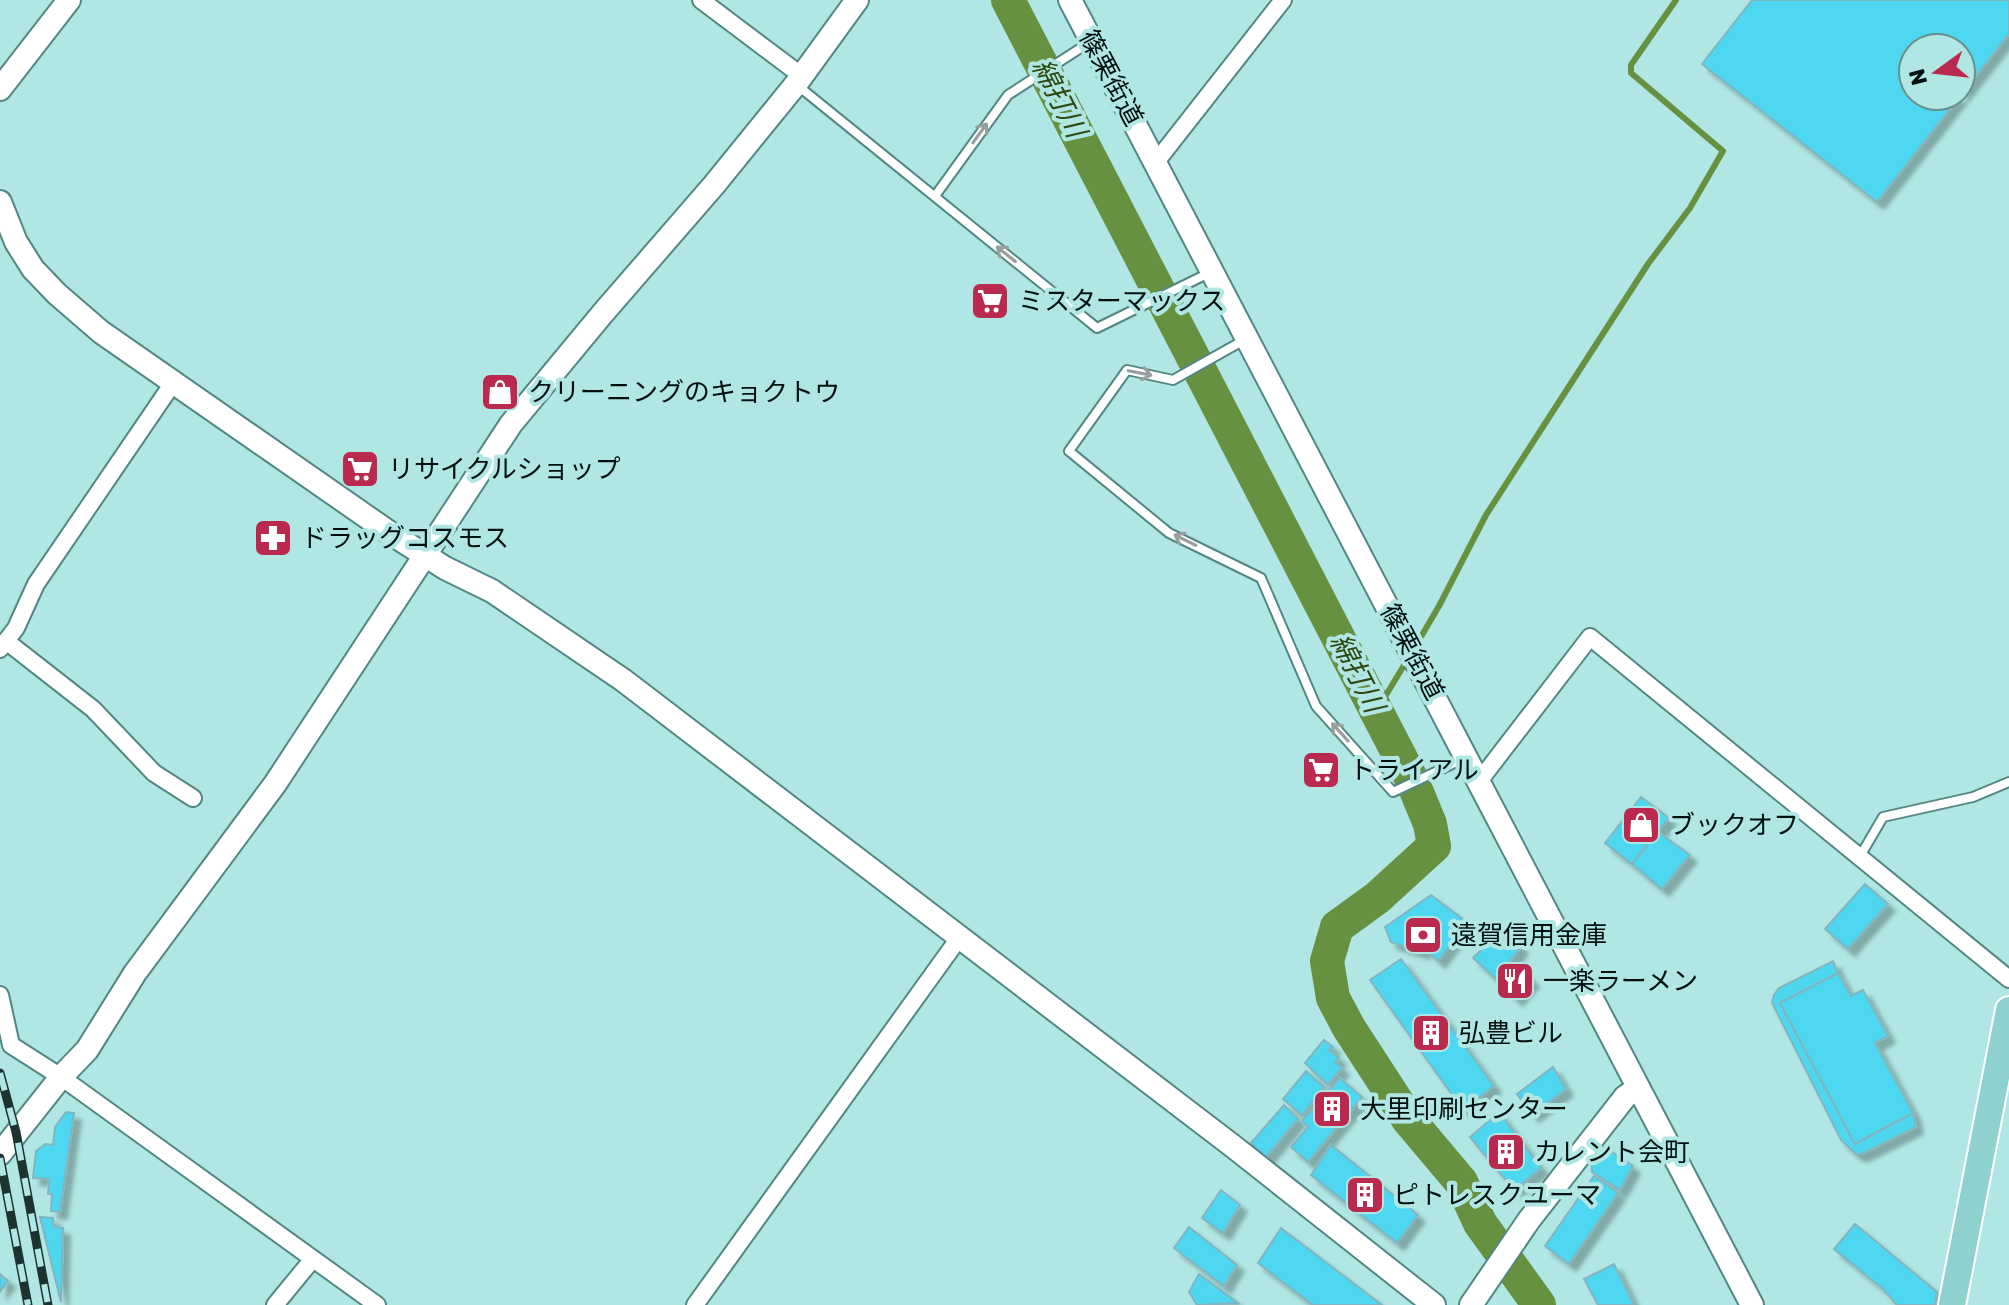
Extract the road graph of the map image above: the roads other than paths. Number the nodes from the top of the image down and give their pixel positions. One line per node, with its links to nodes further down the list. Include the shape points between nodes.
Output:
1 (69, 0): 8 (street)
2 (701, 0): 7 (street)
3 (857, 0): 7 (street)
4 (1070, 0): 6 (street, 篠栗街道)
5 (1283, 0): 9 (street)
6 (1092, 41): 9 (street, 篠栗街道); 10 (lane, one-way to 6, via 1008,95)
7 (799, 80): 10 (lane); 15 (street, via 511,424)
8 (0, 89)
9 (1156, 162): 12 (street, 篠栗街道)
10 (935, 196): 12 (lane, one-way to 10, via 1097,328)
11 (0, 202): 14 (street, via 33,269 101,332)
12 (1213, 271): 13 (street, 篠栗街道)
13 (1246, 338): 17 (street, 篠栗街道); 17 (lane, one-way to 13, via 1393,792 1316,706 1261,578 1169,533 1069,451 1127,370 1173,380)
14 (173, 383): 15 (street); 16 (street, via 36,584)
15 (427, 554): 22 (street, via 492,591 623,680); 26 (street, via 275,784 135,973 87,1050)
16 (3, 645): 20 (street, via 93,709 154,773)
17 (1468, 757): 18 (street, 篠栗街道)
18 (1480, 780): 21 (street, via 1590,637); 27 (street, 篠栗街道)
19 (2009, 782): 21 (lane, via 1973,797 1883,817)
20 (193, 798)
21 (1859, 858): 23 (street)
22 (959, 938): 32 (street); 33 (street)
23 (2009, 979)
24 (0, 995): 26 (street, via 11,1045)
25 (2009, 1010): 36 (main road)
26 (61, 1077): 28 (street); 29 (street)
27 (1638, 1088): 34 (street, via 1625,1097 1529,1220); 35 (street, 篠栗街道)
28 (0, 1154)
29 (312, 1260): 30 (street); 31 (street)
30 (275, 1305)
31 (377, 1305)
32 (695, 1305)
33 (1434, 1305)
34 (1471, 1305)
35 (1752, 1305)
36 (1952, 1305)

